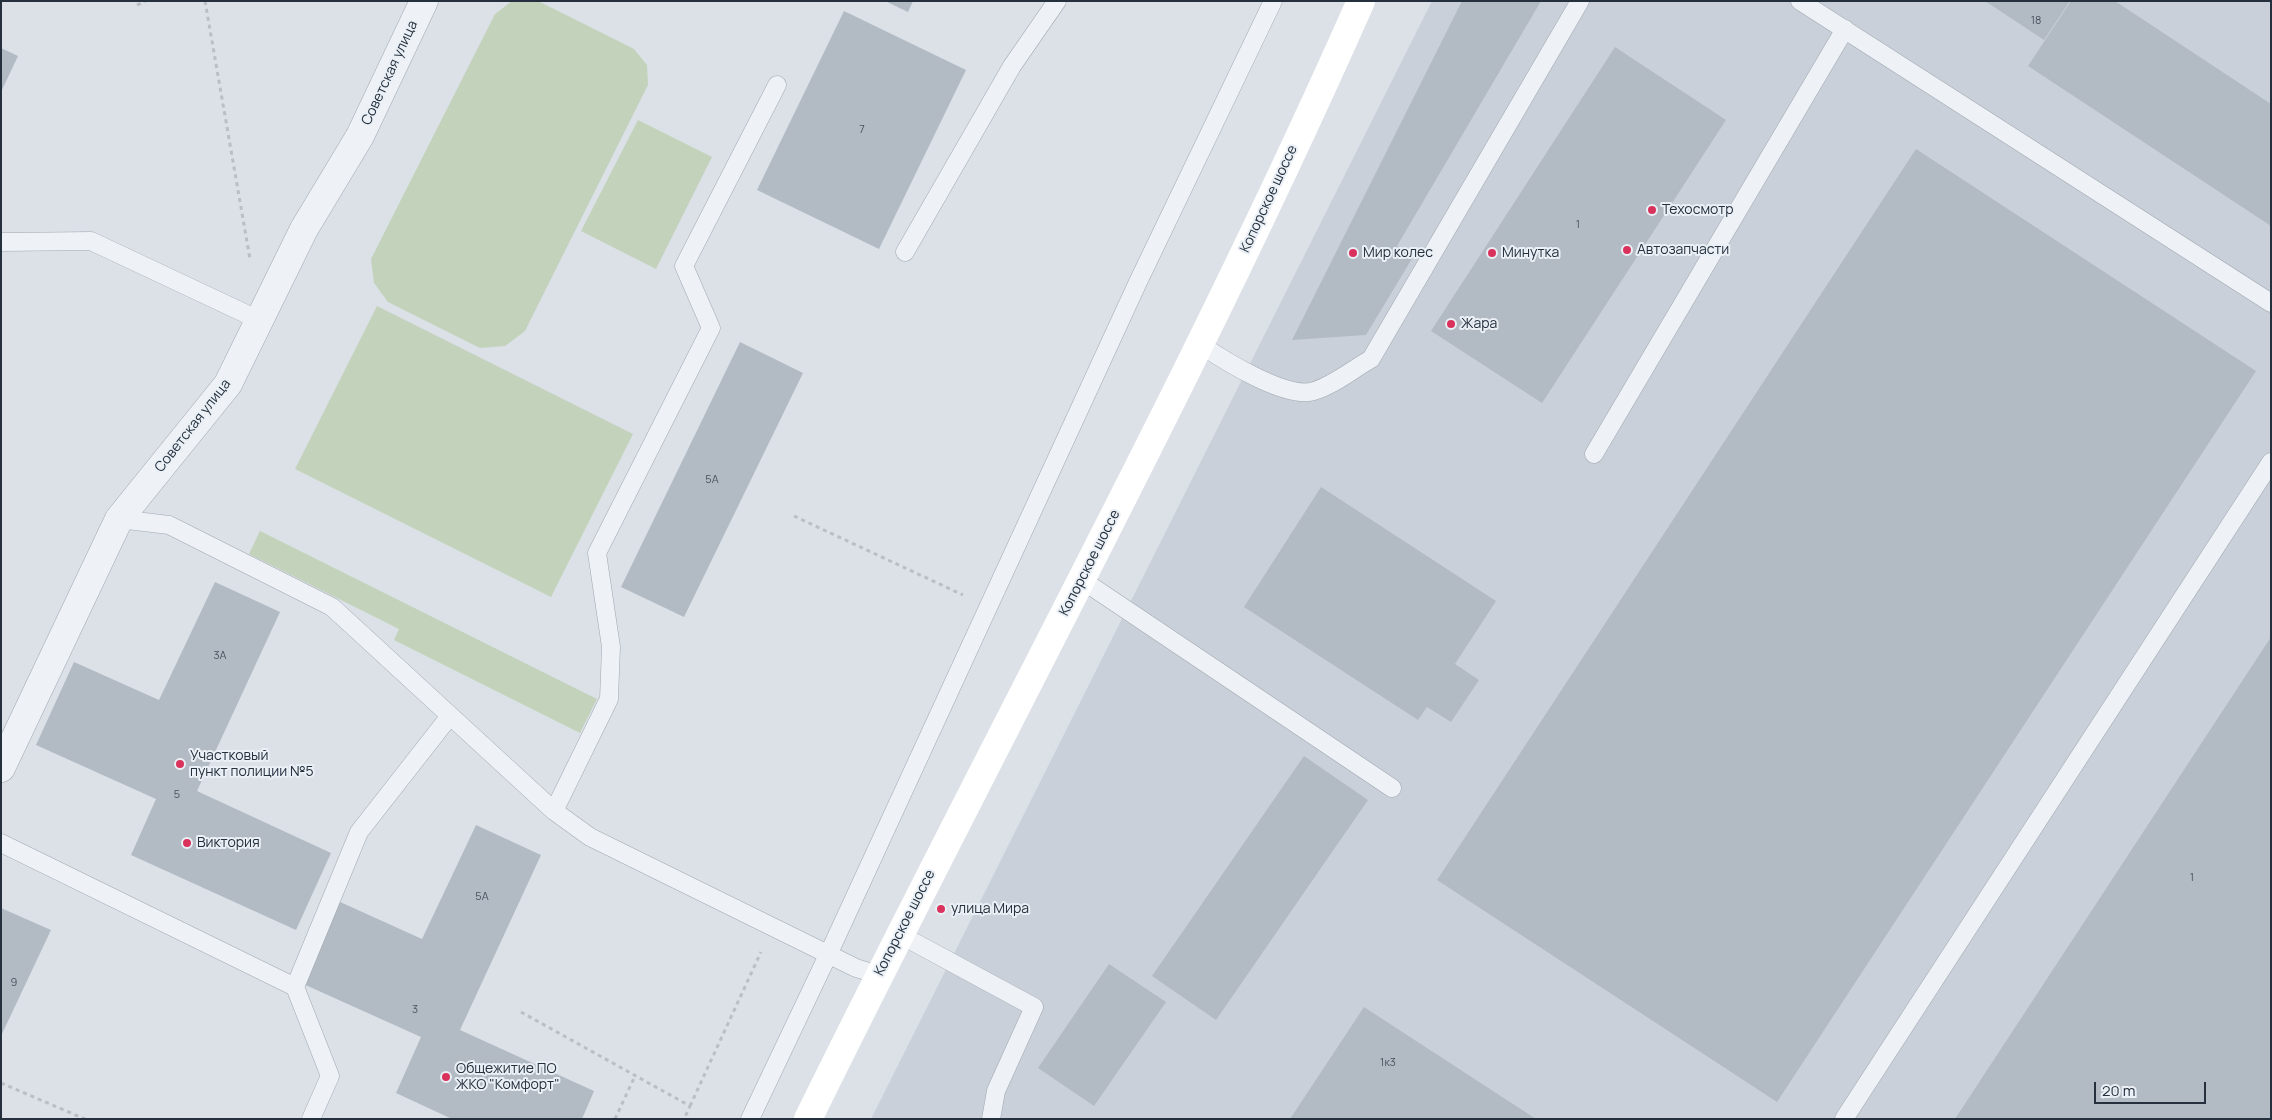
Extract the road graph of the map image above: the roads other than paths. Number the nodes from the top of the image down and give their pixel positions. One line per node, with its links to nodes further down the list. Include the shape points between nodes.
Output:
1 (424, 1): 12 (street, Советская улица, via 360,136 304,229)
2 (1057, 1): 10 (lane, via 1012,66)
3 (1272, 1): 24 (lane, via 1134,291)
4 (1361, 1): 13 (main road, Копорское шоссе)
5 (1580, 1): 13 (lane, via 1371,360 1313,392 1283,390)
6 (1800, 1): 7 (lane)
7 (1845, 29): 11 (lane); 14 (lane)
8 (777, 84): 21 (lane, via 684,266 711,328 597,553 611,647 609,699)
9 (1, 242): 12 (lane, via 91,241)
10 (905, 252)
11 (2271, 303)
12 (259, 320): 16 (street, Советская улица, via 228,384)
13 (1200, 344): 17 (main road, Копорское шоссе)
14 (1594, 454)
15 (2271, 462): 31 (lane)
16 (119, 519): 18 (lane, via 169,524 332,607); 19 (street, Советская улица)
17 (1082, 580): 20 (lane); 23 (main road, Копорское шоссе)
18 (449, 717): 21 (lane); 26 (lane, via 359,832)
19 (1, 768)
20 (1392, 788)
21 (554, 811): 24 (lane, via 590,837)
22 (1, 843): 26 (lane)
23 (899, 934): 25 (main road, Копорское шоссе); 30 (lane, via 1034,1007 996,1091)
24 (828, 954): 25 (lane); 28 (lane)
25 (879, 975): 29 (main road, Копорское шоссе)
26 (295, 987): 27 (lane, via 330,1076)
27 (311, 1119)
28 (750, 1119)
29 (808, 1119)
30 (991, 1119)
31 (1844, 1119)

